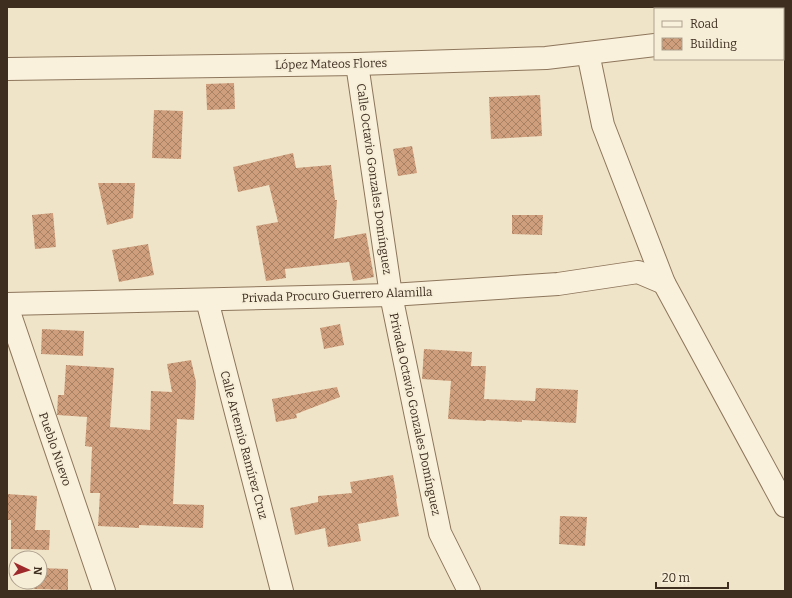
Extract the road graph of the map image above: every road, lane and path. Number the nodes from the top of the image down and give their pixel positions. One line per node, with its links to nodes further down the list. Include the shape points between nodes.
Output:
1 (654, 45): 2 (street, López Mateos Flores)
2 (588, 53): 3 (street, López Mateos Flores, via 546,58); 5 (street, via 603,126)
3 (357, 64): 4 (street, López Mateos Flores); 6 (street, Calle Octavio Gonzales Domínguez)
4 (7, 69)
5 (664, 283): 6 (street, Privada Procuro Guerrero Alamilla, via 638,272 558,284); 9 (street)
6 (391, 295): 7 (street, Privada Procuro Guerrero Alamilla); 12 (street, Privada Octavio Gonzales Domínguez, via 440,533)
7 (206, 300): 8 (street, Privada Procuro Guerrero Alamilla); 11 (street, Calle Artemio Ramírez Cruz)
8 (7, 305): 10 (street, Pueblo Nuevo)
9 (785, 506)
10 (104, 591)
11 (282, 591)
12 (469, 591)

